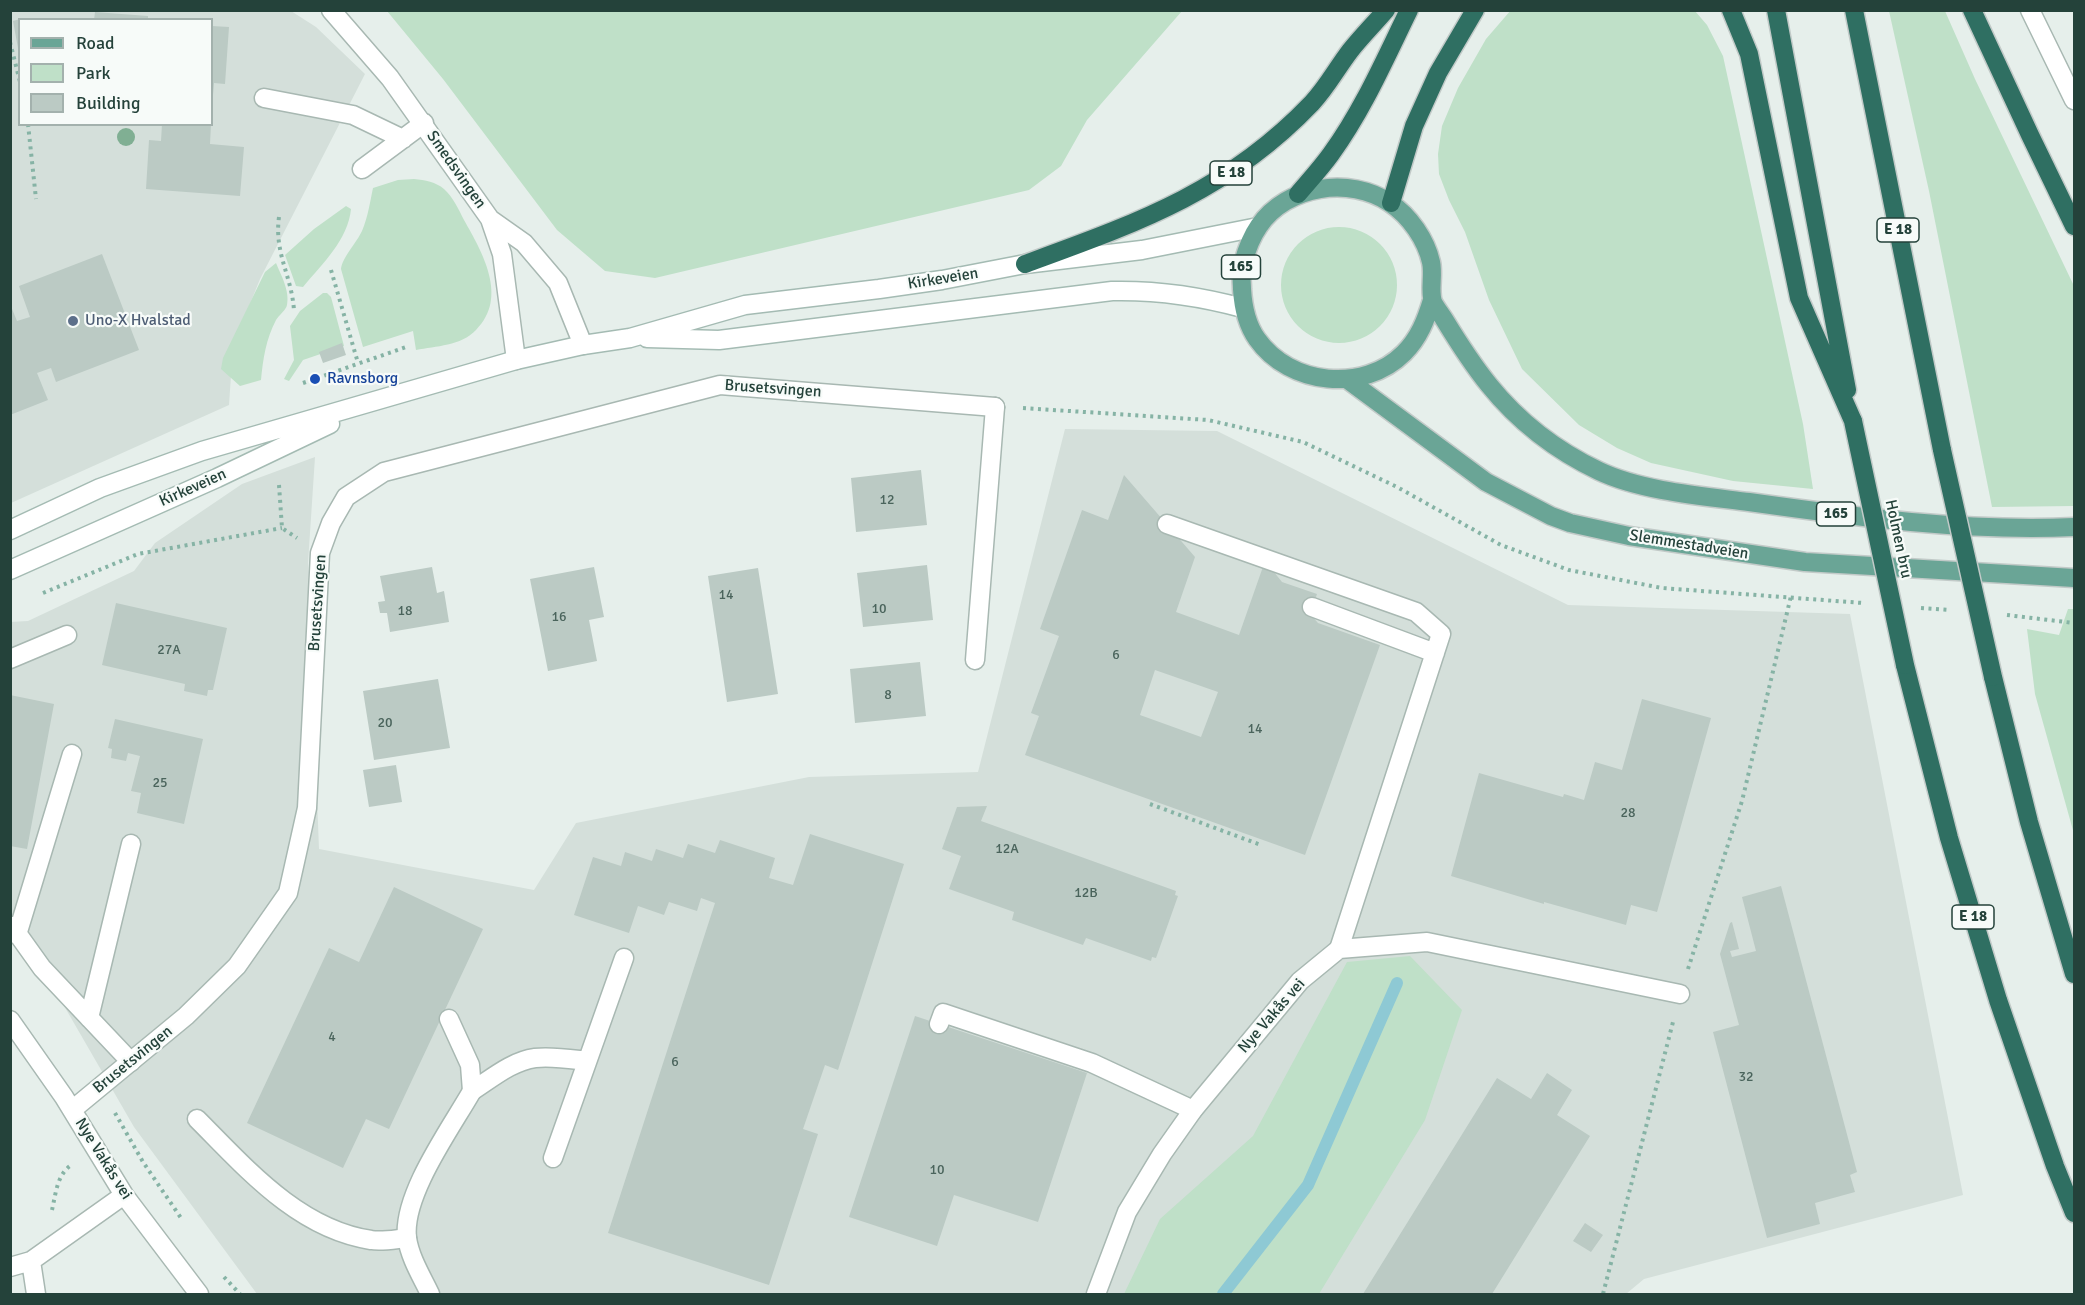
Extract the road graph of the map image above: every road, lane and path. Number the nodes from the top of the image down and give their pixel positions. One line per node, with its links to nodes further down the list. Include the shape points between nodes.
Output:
1 (331, 10): 14 (street, Smedsvingen)
2 (1386, 10): 25 (highway, E 18, via 1314,101 1238,168 1197,194 1129,226)
3 (1409, 10): 18 (highway, via 1348,127)
4 (1475, 10): 20 (highway, via 1438,73 1414,126)
5 (1731, 10): 38 (highway, E 18, via 1749,54 1799,298)
6 (1776, 10): 38 (highway, E 18)
7 (1854, 10): 61 (highway, E 18, bridge, via 1942,450 1993,677 2029,822)
8 (1972, 10): 23 (highway)
9 (2030, 10): 13 (street)
10 (10, 42): 11 (path)
11 (18, 74)
12 (264, 98): 16 (street, via 353,115)
13 (2074, 100)
14 (424, 123): 16 (street); 22 (street, Smedsvingen)
15 (28, 126): 19 (path)
16 (403, 139): 17 (street)
17 (362, 169)
18 (1298, 194): 20 (main road, 165, via 1330,187 1362,190); 24 (main road, 165, via 1276,208)
19 (36, 199)
20 (1391, 203): 27 (main road, 165, via 1417,229 1432,263)
21 (279, 217): 29 (path, via 276,235)
22 (490, 219): 31 (street, via 524,243 558,283); 33 (street, Smedsvingen, via 502,254)
23 (2074, 226)
24 (1258, 227): 25 (street, Kirkeveien, via 1142,250); 28 (main road, 165, via 1241,265)
25 (1025, 264): 30 (street, Kirkeveien, via 942,280 744,305)
26 (331, 270): 34 (path)
27 (1432, 300): 35 (main road, 165, via 1422,330 1403,354 1377,371); 41 (main road, 165, via 1466,354 1512,411 1556,446 1602,473 1696,495 1813,511 1968,527)
28 (1243, 308): 30 (street, Kirkeveien, via 1174,293 1112,291 719,340); 35 (main road, 165, via 1257,339 1282,363 1313,378)
29 (294, 311)
30 (630, 338): 31 (street, Kirkeveien)
31 (583, 345): 33 (street, Kirkeveien)
32 (406, 347): 34 (path)
33 (516, 360): 37 (street, Kirkeveien)
34 (358, 363): 36 (path)
35 (1347, 380): 46 (main road, Slemmestadveien, via 1486,482 1577,525 1805,562)
36 (303, 382)
37 (375, 402): 43 (street, Kirkeveien, via 202,451 100,488); 45 (street, Kirkeveien)
38 (1853, 421): 76 (highway, Holmen bru / E 18, bridge, via 1905,665 1948,838 2051,1155)
39 (279, 485): 42 (path)
40 (1167, 524): 51 (street, via 1416,612 1442,634)
41 (2074, 527)
42 (282, 528): 44 (path); 47 (path, via 138,554)
43 (10, 530)
44 (320, 553): 53 (street, Brusetsvingen, via 346,497 384,472 720,385 995,407); 68 (street, Brusetsvingen, via 307,808 288,893 237,966)
45 (10, 570)
46 (2074, 578)
47 (44, 593)
48 (1791, 596): 62 (path, via 1742,801)
49 (1312, 607): 51 (street)
50 (67, 635): 52 (street)
51 (1436, 653): 59 (street)
52 (10, 659)
53 (975, 660)
54 (72, 754): 58 (street)
55 (1150, 804): 57 (path)
56 (131, 844): 63 (street)
57 (1261, 844)
58 (14, 929): 63 (street, via 42,968)
59 (1339, 949): 62 (street, via 1427,942); 71 (street, Nye Vakås vei, via 1299,981)
60 (624, 958): 67 (street)
61 (2074, 974)
62 (1680, 994): 87 (path)
63 (89, 1018): 68 (street)
64 (449, 1019): 69 (street, via 470,1065)
65 (10, 1020): 70 (street, Nye Vakås vei)
66 (939, 1024): 71 (street, via 943,1013 1092,1063)
67 (587, 1061): 69 (street, via 532,1058 508,1067); 74 (street)
68 (131, 1062): 70 (street, Brusetsvingen)
69 (472, 1091): 78 (street, via 421,1179 410,1208)
70 (72, 1110): 75 (street, Nye Vakås vei)
71 (1193, 1110): 86 (street, Nye Vakås vei, via 1127,1212)
72 (196, 1119): 78 (street, via 282,1200 312,1218 340,1232 372,1241)
73 (122, 1128): 77 (path)
74 (553, 1158)
75 (124, 1195): 79 (street); 83 (street, Nye Vakås vei)
76 (2074, 1213)
77 (182, 1218)
78 (407, 1238): 85 (street)
79 (31, 1261): 80 (street); 82 (street)
80 (10, 1267)
81 (220, 1273): 84 (path)
82 (36, 1294)
83 (199, 1294)
84 (240, 1294)
85 (430, 1294)
86 (1096, 1294)
87 (1604, 1294)

